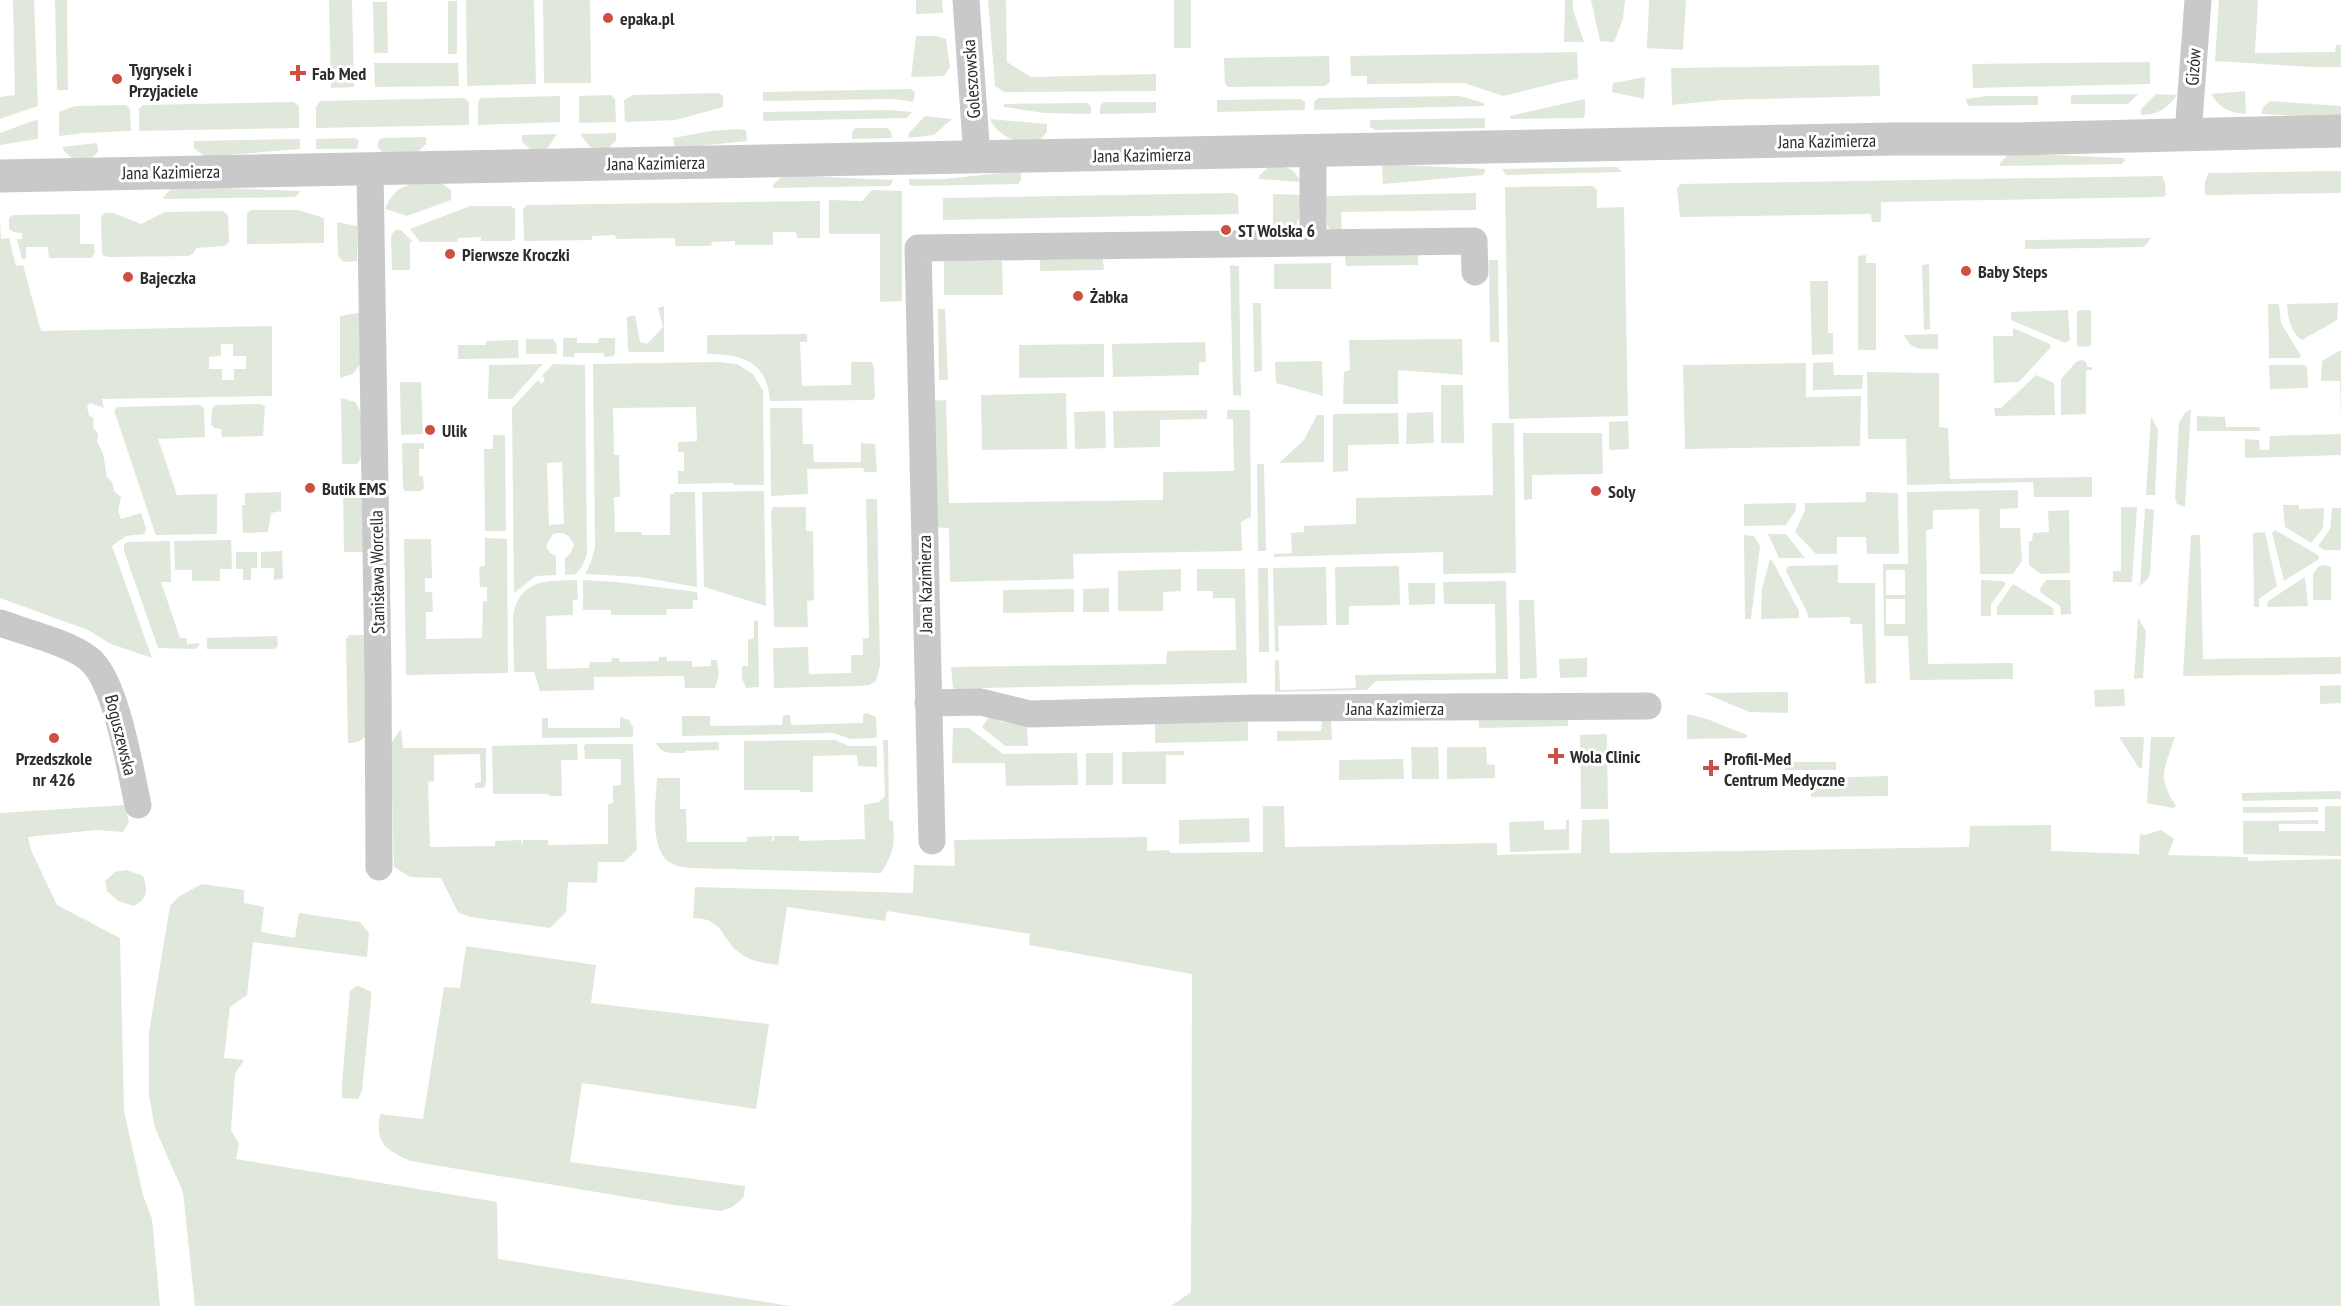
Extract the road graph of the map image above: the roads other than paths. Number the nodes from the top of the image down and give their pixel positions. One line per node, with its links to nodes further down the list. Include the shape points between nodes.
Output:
1 (966, 0): 6 (street, Goleszowska)
2 (2198, 0): 4 (street, Gizów)
3 (2341, 131): 4 (street, Jana Kazimierza)
4 (2188, 134): 5 (street, Jana Kazimierza)
5 (1313, 151): 6 (street, Jana Kazimierza); 9 (street)
6 (977, 158): 7 (street, Jana Kazimierza)
7 (370, 168): 8 (street, Jana Kazimierza); 16 (street, Stanisława Worcella)
8 (0, 176)
9 (1313, 243): 10 (street, Jana Kazimierza, via 1474,241); 12 (street, Jana Kazimierza, via 918,248)
10 (1475, 272)
11 (0, 623): 14 (street, Boguszewska, via 78,651 99,670 111,692)
12 (928, 703): 13 (street, Jana Kazimierza, via 981,702 1030,714 1255,708); 15 (street, Jana Kazimierza)
13 (1648, 706)
14 (138, 805)
15 (932, 840)
16 (379, 867)

